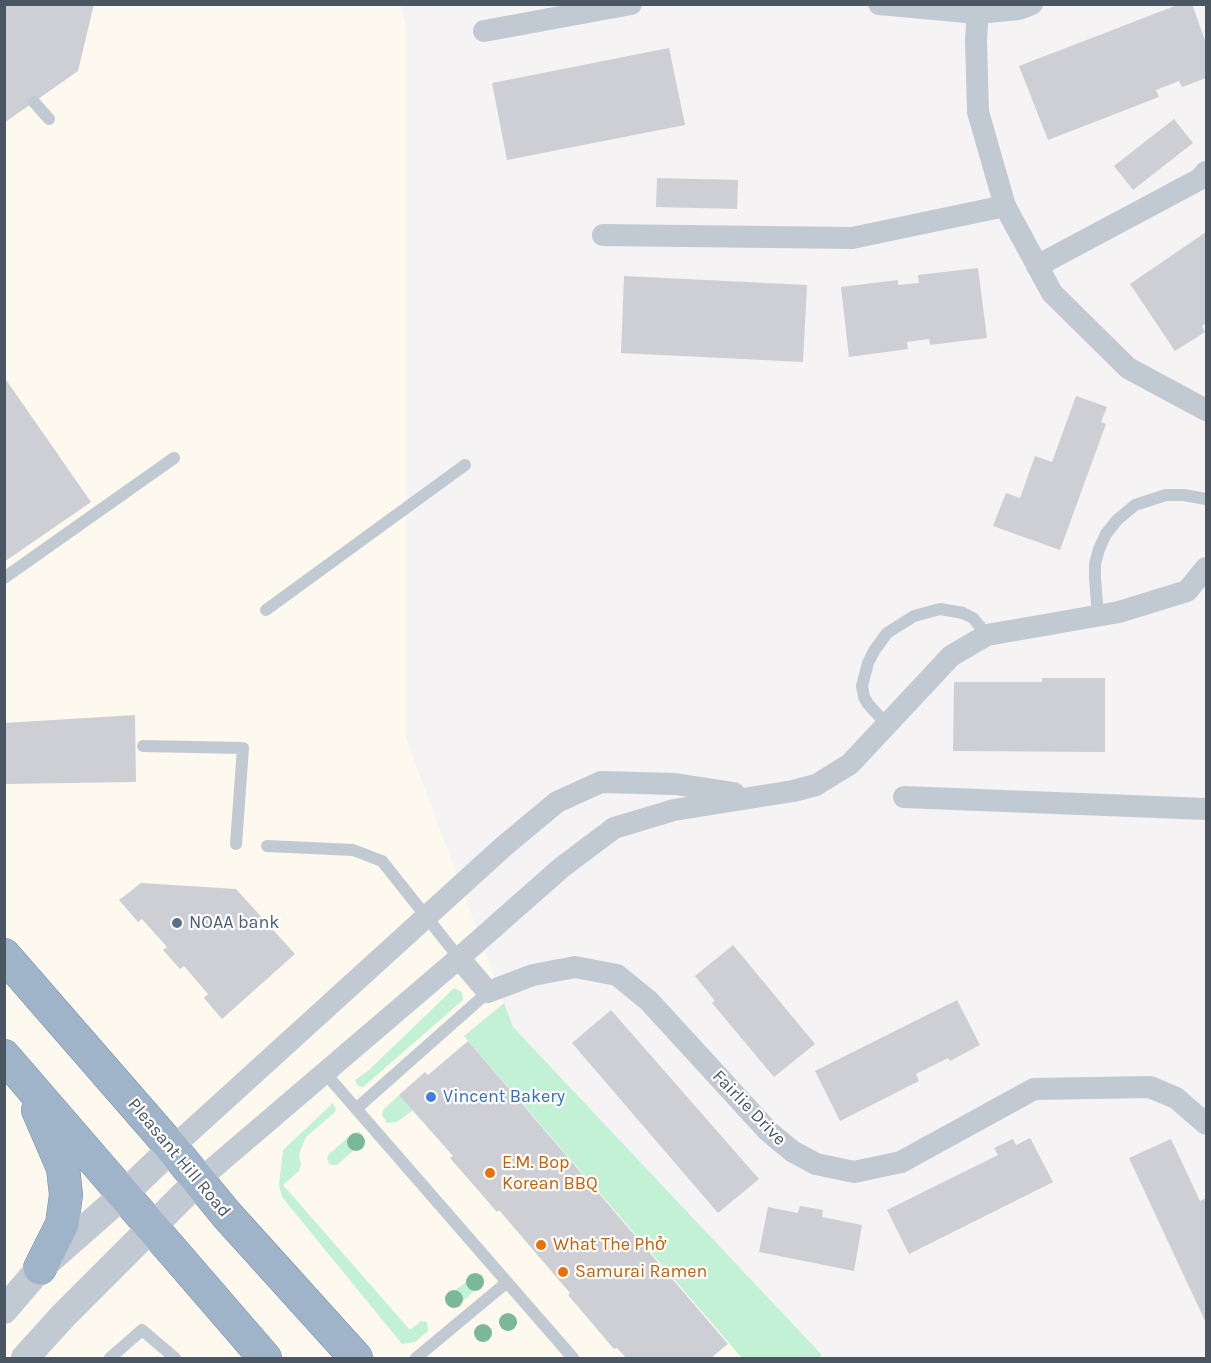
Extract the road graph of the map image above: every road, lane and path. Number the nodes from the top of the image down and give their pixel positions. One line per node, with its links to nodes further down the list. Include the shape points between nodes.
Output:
1 (631, 4): 5 (street)
2 (879, 4): 4 (street)
3 (1032, 4): 4 (street, via 1019,9)
4 (978, 9): 9 (street, via 978,112)
5 (484, 31)
6 (34, 102): 7 (lane)
7 (50, 119)
8 (1206, 172): 11 (street)
9 (1005, 206): 10 (street, via 852,237); 11 (street)
10 (603, 236)
11 (1038, 266): 12 (street, via 1052,293 1128,368)
12 (1206, 410)
13 (174, 458): 17 (lane)
14 (465, 465): 18 (lane)
15 (1206, 499): 19 (lane, via 1166,495 1135,505 1117,520 1106,534 1095,564)
16 (1204, 577): 19 (street, via 1187,591)
17 (4, 578)
18 (267, 610)
19 (1098, 616): 20 (street)
20 (987, 634): 21 (street, via 951,656); 21 (lane, via 973,618 940,609 914,616 887,633 868,663 862,686 868,704)
21 (887, 725): 23 (street, via 850,764 816,785)
22 (143, 746): 26 (lane, via 243,748)
23 (754, 796): 28 (street, via 675,784 601,782 557,802); 30 (street, via 674,810 615,828 561,868)
24 (904, 797): 25 (street)
25 (1206, 809)
26 (236, 844)
27 (267, 846): 28 (lane, via 353,850 382,861)
28 (426, 917): 30 (lane); 36 (street)
29 (4, 955): 36 (highway, Pleasant Hill Road)
30 (459, 958): 31 (street); 33 (street)
31 (488, 992): 34 (lane); 35 (street, Fairlie Drive, via 533,975 575,967 617,975 649,1001 768,1131 792,1151 816,1164 854,1172 901,1162 1034,1089 1150,1087 1176,1098)
32 (14, 1067): 38 (highway); 40 (highway, via 63,1168 66,1196 62,1224)
33 (325, 1073): 34 (lane); 37 (street)
34 (357, 1108): 41 (lane)
35 (1206, 1124)
36 (172, 1148): 37 (highway, Pleasant Hill Road); 38 (street)
37 (198, 1181): 39 (street); 47 (highway, Pleasant Hill Road)
38 (123, 1195): 39 (highway); 40 (street)
39 (151, 1227): 43 (street); 46 (highway)
40 (40, 1268): 42 (street)
41 (506, 1282): 48 (lane); 49 (lane)
42 (4, 1310)
43 (26, 1359)
44 (110, 1359): 45 (lane, via 142,1330)
45 (175, 1359)
46 (265, 1359)
47 (356, 1359)
48 (416, 1359)
49 (573, 1359)

